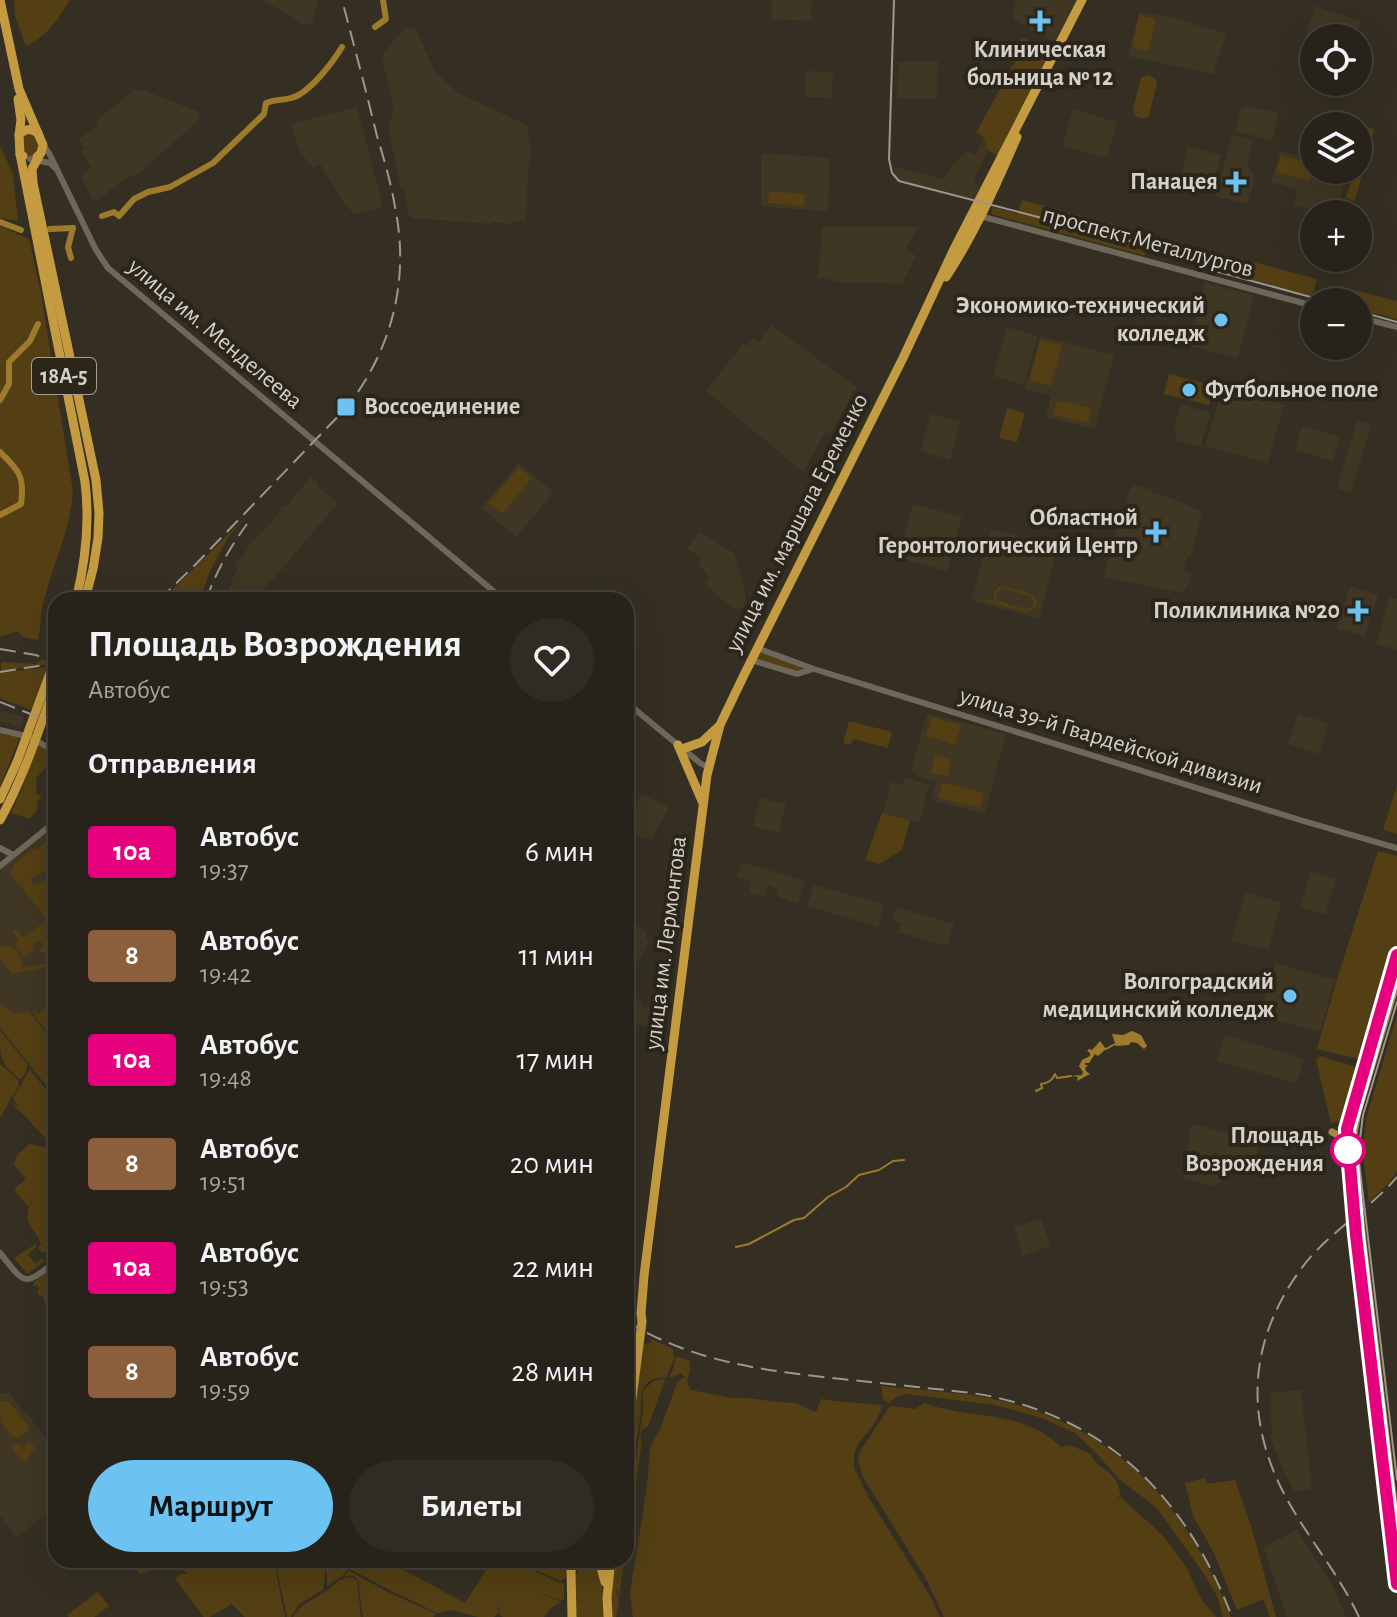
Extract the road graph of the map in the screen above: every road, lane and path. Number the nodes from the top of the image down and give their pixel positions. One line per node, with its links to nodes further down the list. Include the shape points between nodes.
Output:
1 (0, 0): 4 (highway, via 19,89)
2 (1084, 0): 10 (highway, улица им. маршала Еременко)
3 (0, 15): 5 (highway, 18А-5, via 17,90)
4 (38, 133): 5 (highway, via 28,129); 6 (highway)
5 (19, 135): 7 (highway, 18А-5)
6 (43, 145): 8 (highway, 18А-5); 9 (main road, улица им. Менделеева)
7 (20, 154): 8 (highway); 14 (highway, 18А-5, via 85,482 87,538)
8 (35, 159): 9 (main road); 15 (highway, 18А-5, via 33,183 98,496 96,553)
9 (58, 171): 16 (main road, улица им. Менделеева, via 108,268)
10 (977, 216): 11 (main road, проспект Металлургов); 17 (highway, улица им. маршала Еременко)
11 (1300, 302)
12 (1372, 321): 13 (main road)
13 (1397, 327)
14 (78, 592)
15 (87, 592)
16 (494, 592)
17 (757, 648): 18 (highway, улица им. маршала Еременко); 19 (main road, улица 39-й Гвардейской дивизии)
18 (751, 660): 19 (main road, улица 39-й Гвардейской дивизии, via 797,674); 23 (highway, улица им. маршала Еременко)
19 (814, 669): 34 (main road, улица 39-й Гвардейской дивизии)
20 (48, 681): 27 (highway)
21 (48, 702): 27 (highway)
22 (634, 709): 26 (main road)
23 (720, 725): 26 (highway, via 702,742); 28 (highway, улица им. маршала Еременко)
24 (0, 730): 25 (main road)
25 (48, 747)
26 (680, 747): 28 (main road); 30 (highway)
27 (21, 764): 29 (highway)
28 (709, 768): 30 (highway, улица им. Лермонтова)
29 (5, 801): 31 (highway)
30 (704, 809): 44 (highway, улица им. Лермонтова)
31 (0, 822)
32 (48, 827): 35 (main road)
33 (0, 848): 35 (main road)
34 (1397, 848)
35 (13, 855): 36 (main road)
36 (0, 866)
37 (1397, 955): 40 (main road, via 1348,1121)
38 (1397, 982): 41 (main road, via 1353,1134)
39 (1332, 1132): 40 (main road)
40 (1347, 1143): 41 (main road)
41 (1356, 1203): 47 (main road)
42 (0, 1253): 43 (main road, via 27,1280)
43 (48, 1267)
44 (641, 1313): 45 (highway); 46 (highway)
45 (634, 1352)
46 (634, 1382)
47 (1395, 1528): 53 (main road)
48 (573, 1568): 55 (highway)
49 (603, 1568): 54 (highway)
50 (605, 1568): 52 (highway)
51 (610, 1568): 52 (highway)
52 (608, 1577): 54 (highway)
53 (1397, 1583)
54 (607, 1597): 56 (highway)
55 (572, 1617)
56 (608, 1617)

